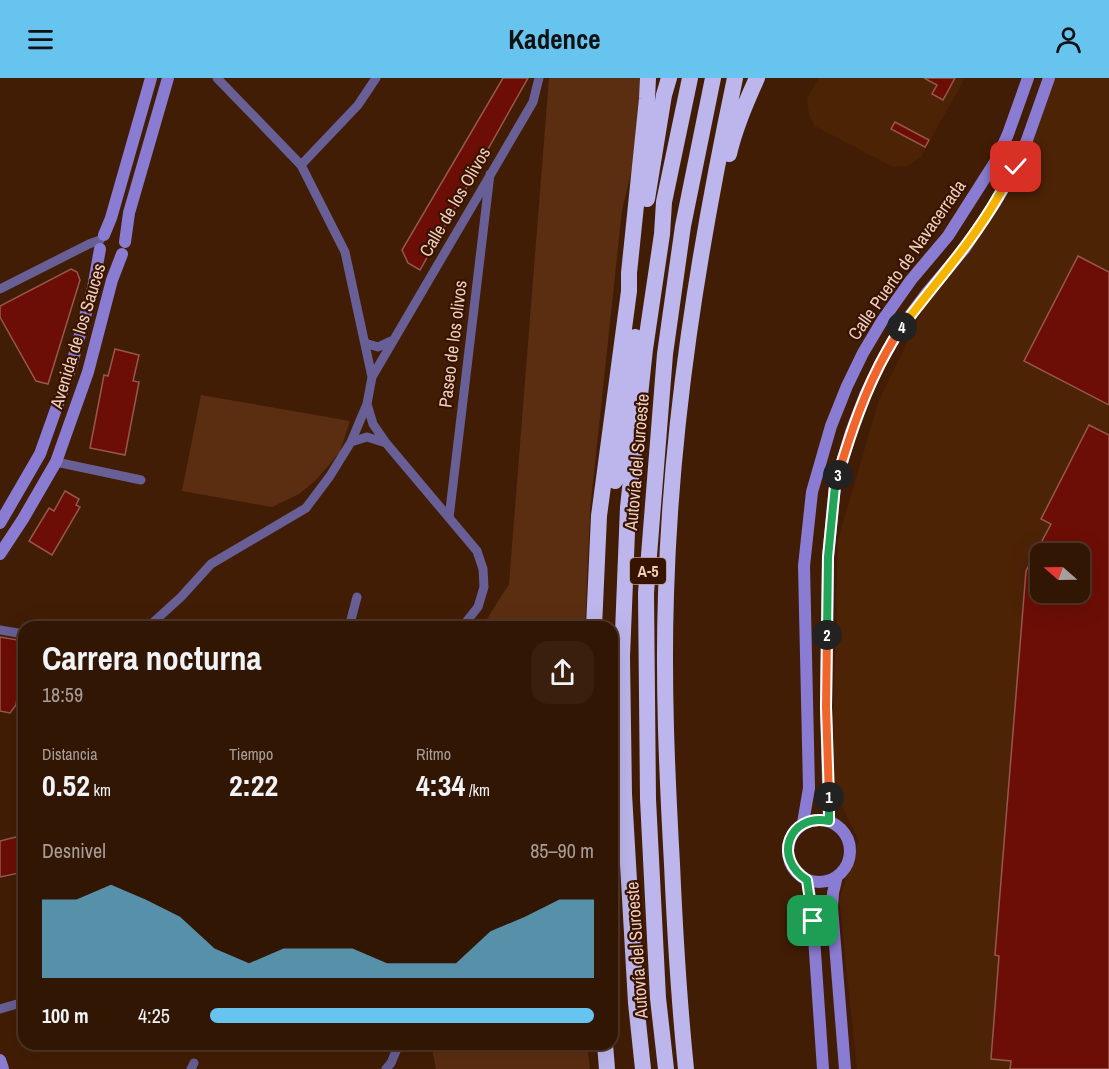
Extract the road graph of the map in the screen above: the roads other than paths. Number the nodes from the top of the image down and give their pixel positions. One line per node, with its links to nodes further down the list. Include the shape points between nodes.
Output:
1 (152, 78): 18 (street, Avenida de los Sauces)
2 (168, 78): 19 (street, Avenida de los Sauces, via 129,213)
3 (217, 78): 14 (street)
4 (376, 78): 14 (street, via 358,105)
5 (539, 78): 15 (street, Calle de los Olivos, via 533,102)
6 (648, 78): 21 (highway)
7 (669, 78): 21 (highway)
8 (690, 78): 16 (highway, Autovía del Suroeste / A-5)
9 (713, 78): 54 (highway, Autovía del Suroeste / A-5, via 683,225 665,354 646,593 648,799 658,998)
10 (735, 78): 17 (highway)
11 (757, 78): 17 (highway, via 732,141 720,199)
12 (1028, 78): 42 (street, Calle Puerto de Navacerrada, via 997,159 948,236 882,321 859,361 831,426 812,492 804,566 809,788)
13 (1049, 78): 41 (street, Calle Puerto de Navacerrada, via 1028,140 995,203 965,248 899,330 881,362 851,432 835,486 828,557)
14 (301, 165): 23 (street, via 345,252)
15 (490, 174): 22 (street, Calle de los Olivos); 30 (street, Paseo de los olivos)
16 (664, 202): 38 (highway, via 653,233 638,323 607,538); 53 (highway, Autovía del Suroeste / A-5, via 628,507 622,657 624,794)
17 (705, 225): 55 (highway, via 685,358 666,592 668,796)
18 (102, 241): 19 (street, via 117,232); 19 (street, via 109,258 119,256); 20 (street); 31 (street, Avenida de los Sauces, via 71,367 40,454)
19 (124, 248): 28 (street, Avenida de los Sauces, via 88,372)
20 (0, 289)
21 (629, 291): 37 (highway, via 599,516)
22 (393, 340): 23 (street, via 378,347); 24 (street, Calle de los Olivos)
23 (365, 343): 24 (street)
24 (372, 377): 25 (street)
25 (367, 404): 26 (street); 27 (street, via 373,424)
26 (351, 442): 27 (street, via 367,437); 34 (street, via 306,508 211,564)
27 (386, 443): 30 (street)
28 (56, 462): 29 (street); 32 (street, Avenida de los Sauces)
29 (141, 480)
30 (449, 518): 36 (street, via 477,551 483,569 484,587 478,607)
31 (0, 523)
32 (0, 554)
33 (357, 597): 35 (street)
34 (155, 621)
35 (351, 621)
36 (467, 621)
37 (594, 621)
38 (599, 621)
39 (0, 630): 40 (street)
40 (18, 633)
41 (829, 821): 42 (street); 43 (street, via 838,825 849,841 849,860)
42 (804, 823): 44 (street, via 790,838 788,857 792,867)
43 (837, 876): 44 (street, via 823,882); 57 (street, via 832,907)
44 (807, 880): 56 (street)
45 (18, 1004): 46 (street)
46 (0, 1009)
47 (396, 1050): 51 (street)
48 (605, 1050): 52 (highway)
49 (0, 1060): 50 (street)
50 (3, 1069)
51 (386, 1069)
52 (607, 1069)
53 (643, 1069)
54 (666, 1069)
55 (686, 1069)
56 (823, 1069)
57 (845, 1069)

